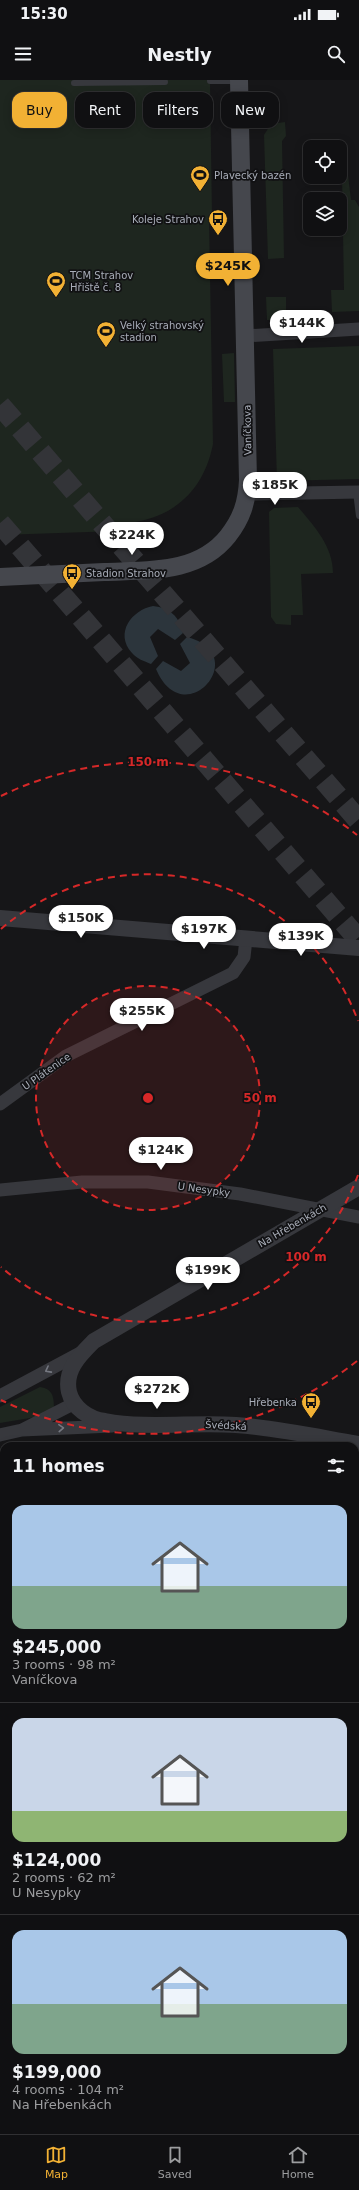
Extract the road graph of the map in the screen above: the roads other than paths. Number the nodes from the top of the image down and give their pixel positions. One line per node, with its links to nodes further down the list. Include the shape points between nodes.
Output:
1 (239, 80): 2 (lane); 6 (main road, Vaníčkova)
2 (210, 81)
3 (165, 82): 4 (lane)
4 (74, 83)
5 (359, 329): 6 (street)
6 (244, 336): 8 (main road, Vaníčkova)
7 (358, 492): 8 (street); 9 (lane)
8 (247, 494): 10 (main road, Vaníčkova, via 244,512 221,544 212,552 186,564 146,570)
9 (359, 516)
10 (0, 577)
11 (0, 918): 12 (street)
12 (246, 939): 13 (street); 14 (street, U Plátenice, via 244,957 233,973 66,1056)
13 (359, 948)
14 (0, 1104)
15 (359, 1187): 17 (street, Na Hřebenkách)
16 (0, 1190): 17 (street, U Nesypky, via 82,1182 148,1182 240,1194)
17 (319, 1209): 18 (street, U Nesypky); 19 (street, Na Hřebenkách, via 94,1341)
18 (359, 1217)
19 (82, 1352): 20 (street, Na Hřebenkách, one-way to 20); 21 (street, Na Hřebenkách, via 70,1369 67,1385)
20 (0, 1396)
21 (73, 1404): 22 (street, Švédská, via 88,1416 104,1421); 23 (street)
22 (141, 1424): 23 (street, one-way to 22); 25 (street, Švédská, via 218,1424 273,1428)
23 (22, 1430): 24 (street)
24 (0, 1435)
25 (348, 1442)

